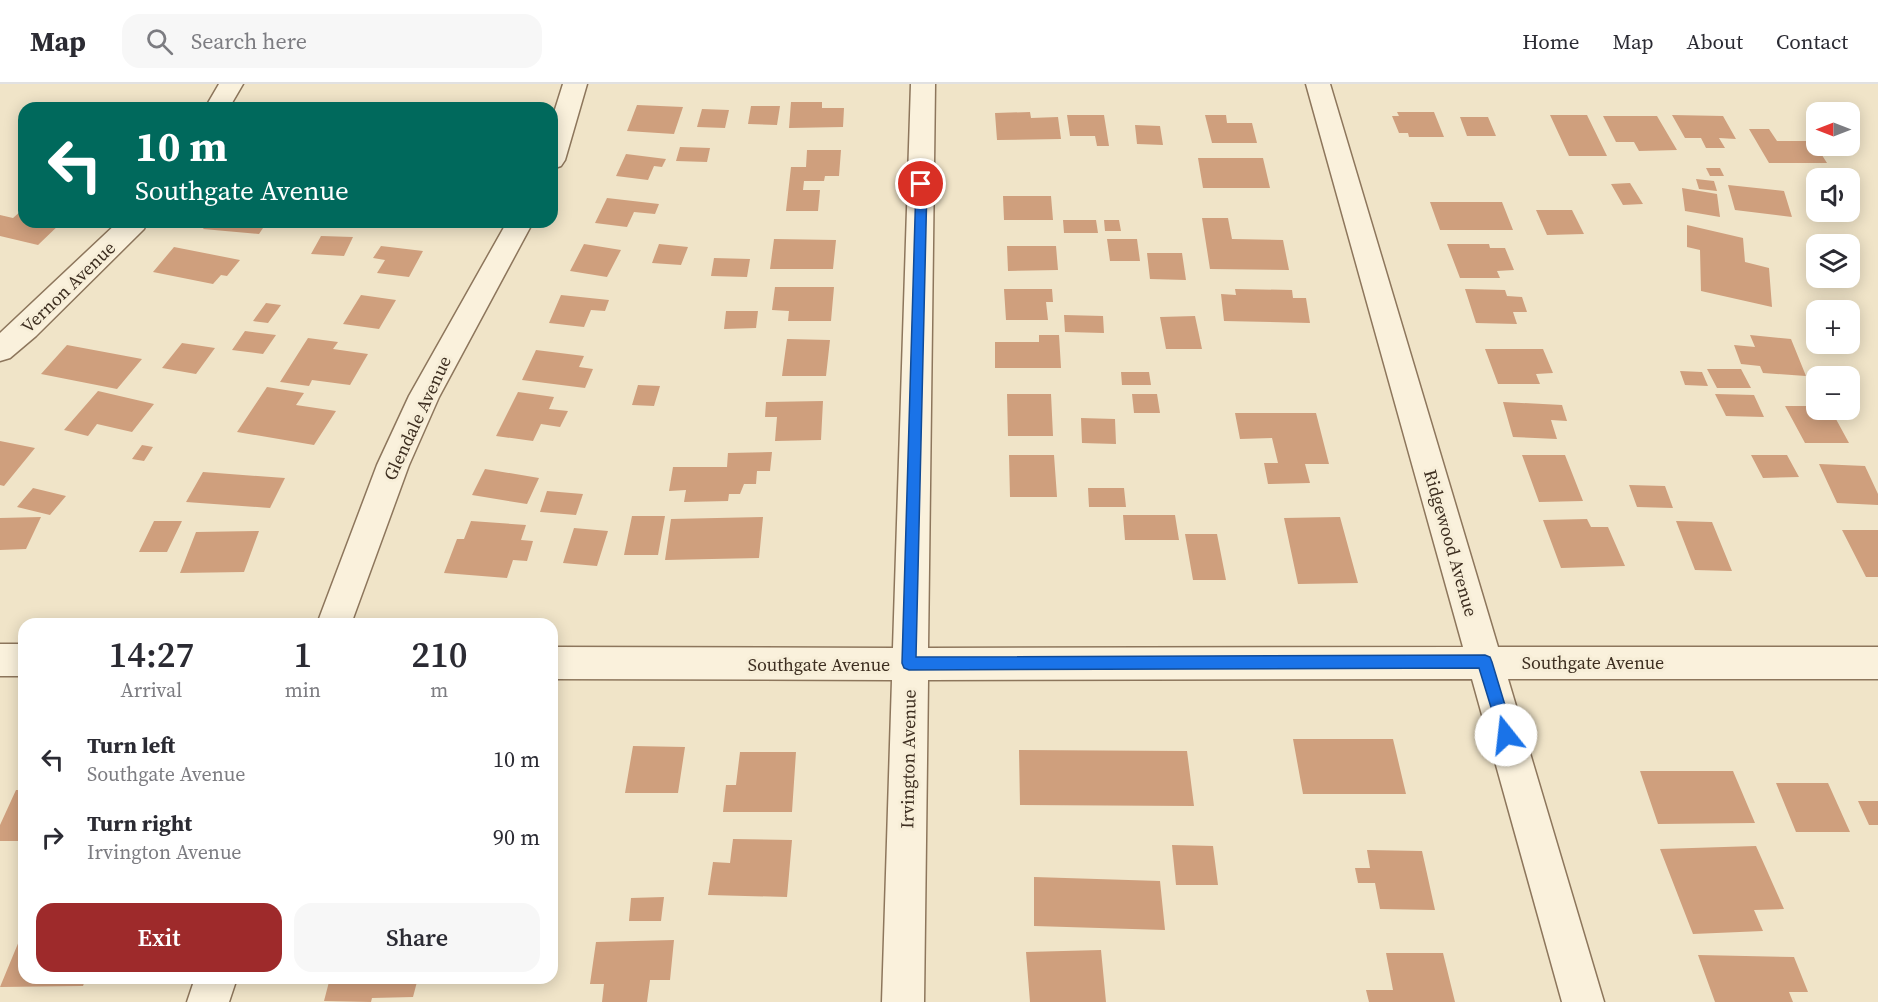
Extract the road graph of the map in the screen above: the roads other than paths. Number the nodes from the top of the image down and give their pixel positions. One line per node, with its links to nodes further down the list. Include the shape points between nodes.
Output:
1 (231, 84): 5 (street)
2 (575, 84): 6 (street)
3 (923, 84): 15 (street, Irvington Avenue)
4 (1318, 84): 13 (street, Ridgewood Avenue)
5 (220, 102)
6 (558, 140)
7 (128, 228): 9 (street, Vernon Avenue)
8 (517, 228): 10 (street, Glendale Avenue, via 424,396 393,465)
9 (0, 350)
10 (336, 618)
11 (0, 660): 12 (street)
12 (18, 660)
13 (1485, 662): 15 (street, Southgate Avenue); 16 (street, Southgate Avenue); 20 (street, Ridgewood Avenue)
14 (558, 663): 15 (street, Southgate Avenue)
15 (909, 663): 19 (street, Irvington Avenue)
16 (1878, 663)
17 (214, 984): 18 (street)
18 (208, 1002)
19 (903, 1002)
20 (1583, 1002)

